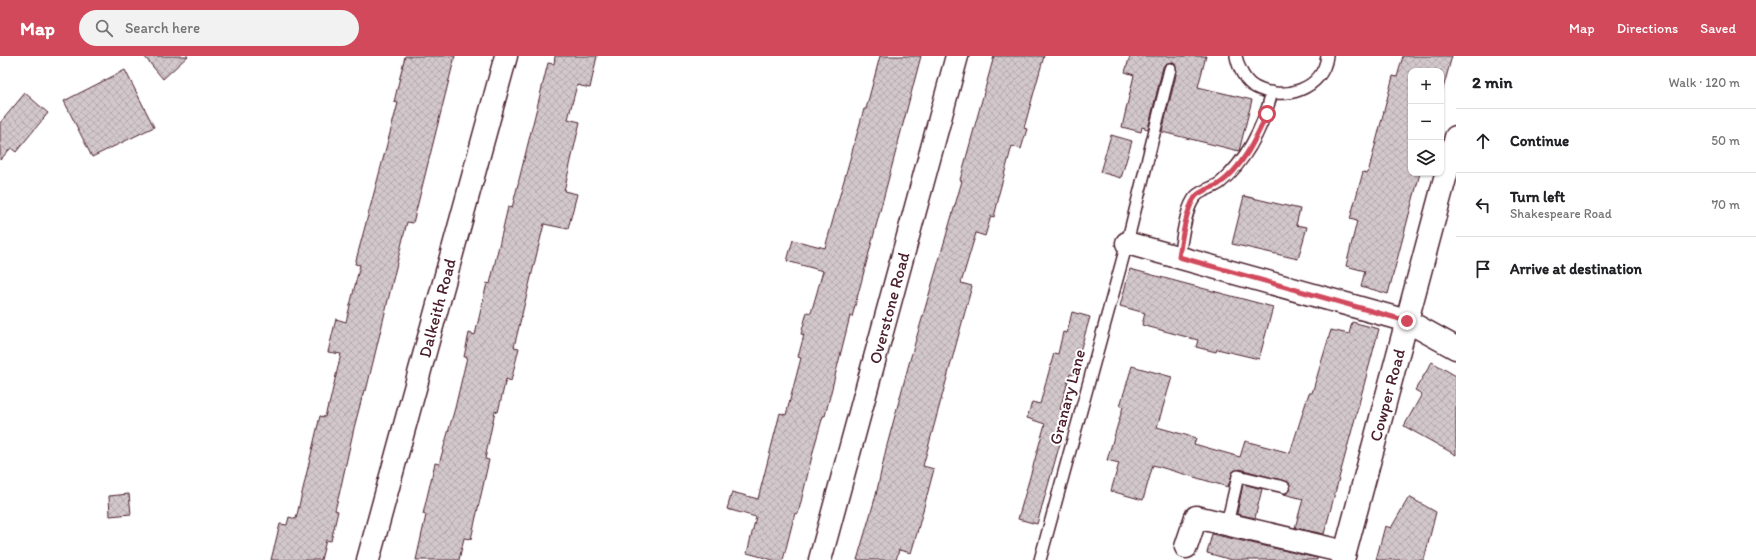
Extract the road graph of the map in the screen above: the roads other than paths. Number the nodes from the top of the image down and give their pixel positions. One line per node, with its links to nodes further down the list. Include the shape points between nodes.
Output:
1 (506, 56): 16 (street, Dalkeith Road)
2 (957, 56): 17 (street, Overstone Road)
3 (1236, 56): 6 (lane, via 1247,80 1255,87)
4 (1327, 56): 6 (lane, via 1320,77 1298,91 1286,94)
5 (1170, 69): 8 (lane, Granary Lane)
6 (1272, 92): 9 (lane, via 1267,114 1254,142 1238,165 1219,184 1196,196 1186,216)
7 (1456, 137): 10 (street, Cowper Road)
8 (1127, 243): 9 (street); 18 (lane, Granary Lane)
9 (1179, 257): 10 (street)
10 (1407, 321): 11 (street); 15 (street, Cowper Road)
11 (1456, 348)
12 (1284, 487): 13 (lane, via 1238,476)
13 (1227, 524): 14 (street, via 1196,517); 15 (street)
14 (1186, 547)
15 (1344, 556)
16 (368, 560)
17 (820, 560)
18 (1040, 560)

